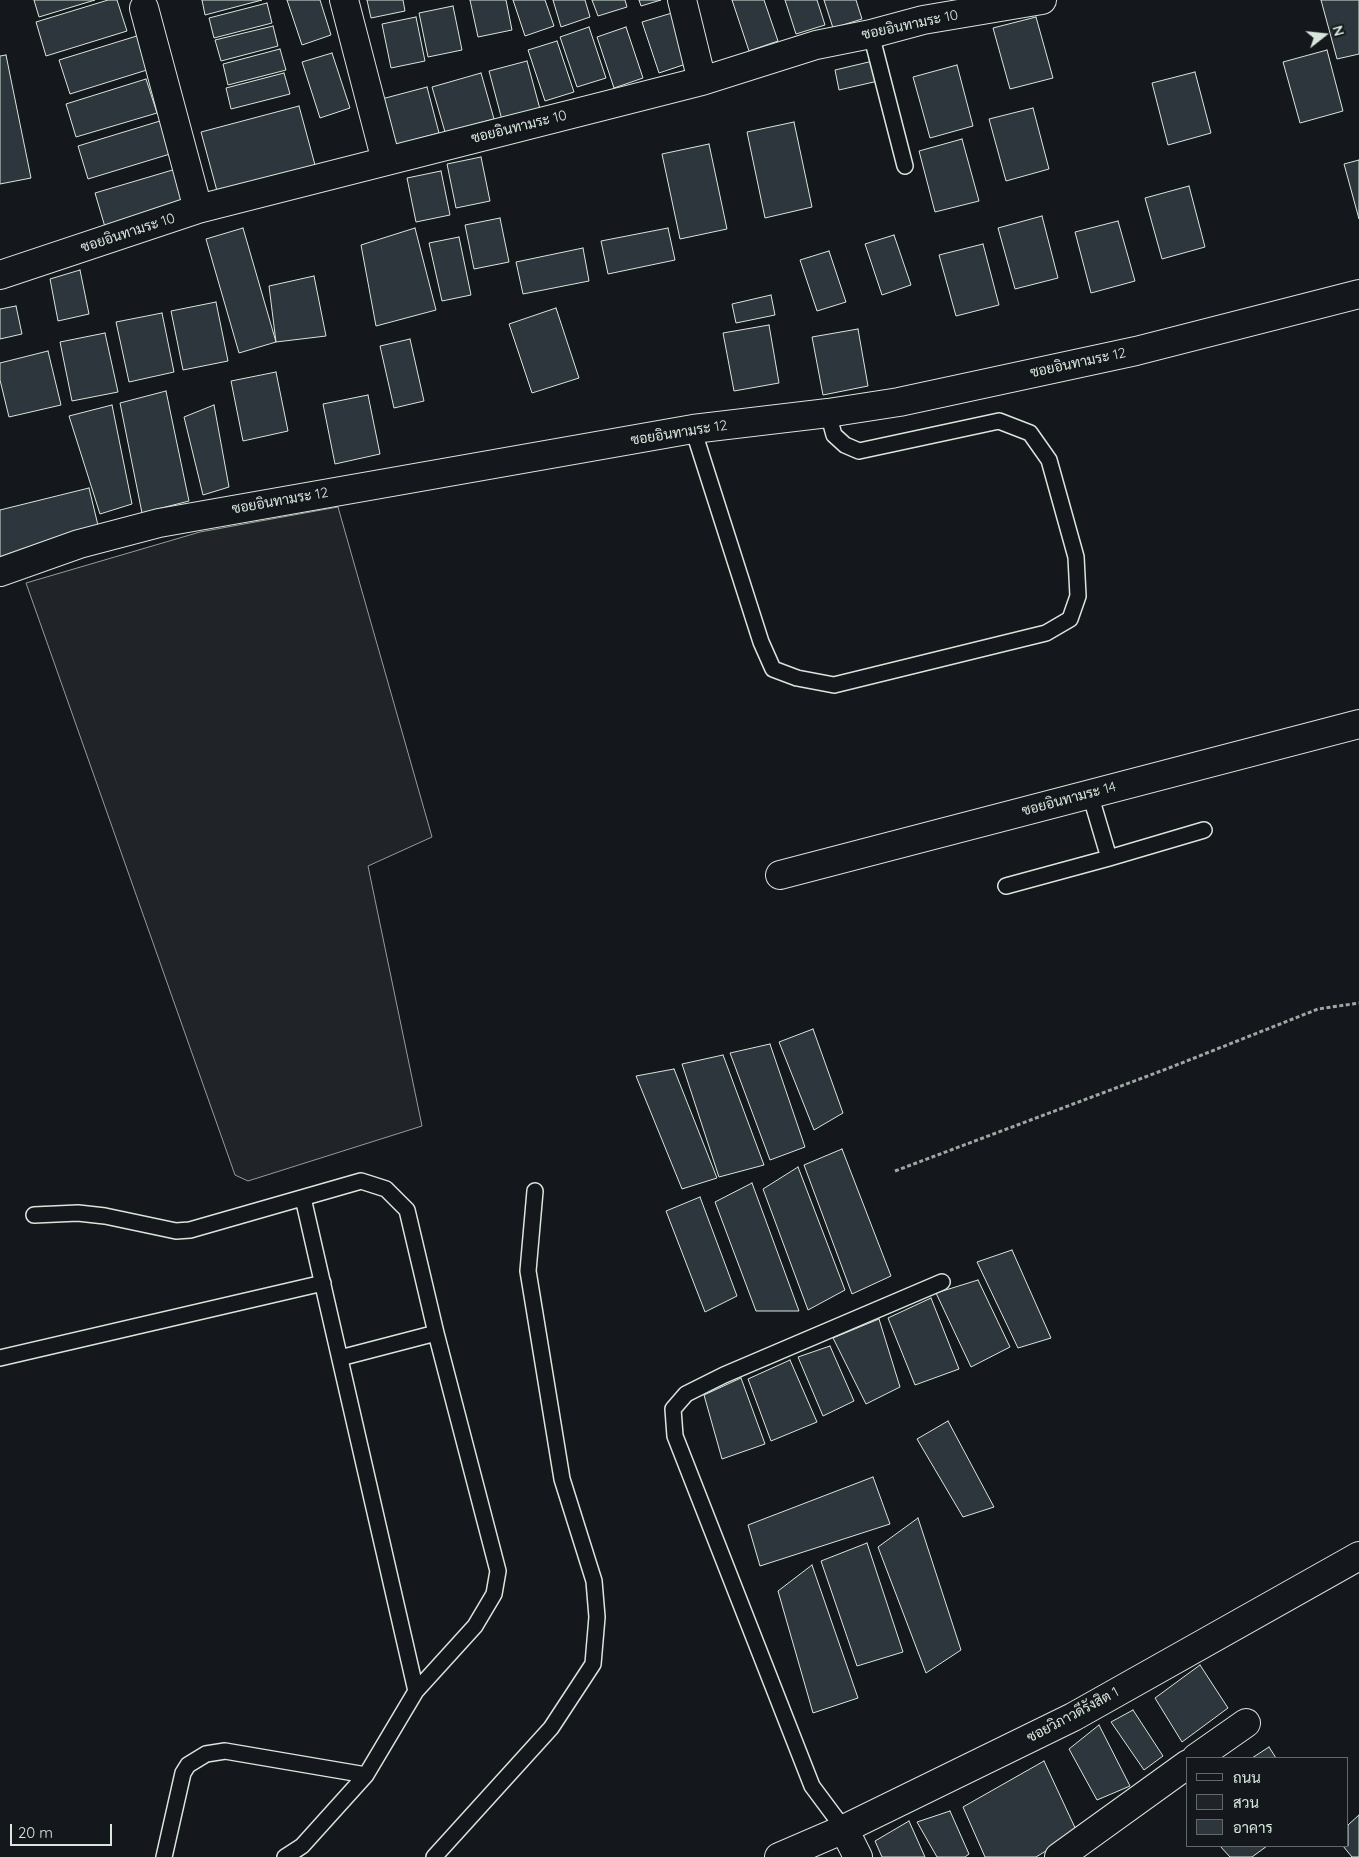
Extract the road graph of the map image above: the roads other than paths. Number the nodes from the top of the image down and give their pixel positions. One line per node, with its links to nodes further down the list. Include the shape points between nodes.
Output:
1 (344, 0): 7 (street)
2 (682, 0): 6 (street)
3 (1042, 0): 5 (street, ซอยอินทามระ 10, via 923,20)
4 (144, 8): 9 (street)
5 (871, 34): 6 (street, ซอยอินทามระ 10, via 816,45); 8 (lane)
6 (702, 81): 7 (street, ซอยอินทามระ 10)
7 (386, 161): 9 (street, ซอยอินทามระ 10)
8 (905, 166)
9 (198, 209): 10 (street, ซอยอินทามระ 10)
10 (0, 275)
11 (1359, 294): 12 (street, ซอยอินทามระ 12, via 1127,353 898,402)
12 (828, 413): 13 (street, ซอยอินทามระ 12); 13 (lane, via 834,435 859,451 999,421 1030,433 1050,460 1076,557 1078,596 1070,619 1046,633 834,685 797,678 773,669 761,642)
13 (693, 429): 14 (street, ซอยอินทามระ 12, via 159,523 79,544)
14 (0, 572)
15 (1359, 724): 16 (street, ซอยอินทามระ 14)
16 (1090, 794): 18 (lane); 19 (street, ซอยอินทามระ 14)
17 (1204, 830): 18 (lane)
18 (1109, 858): 20 (lane)
19 (780, 875)
20 (1006, 886)
21 (535, 1191): 38 (lane, via 528,1271 562,1479 594,1581 597,1617 592,1664 551,1728)
22 (303, 1198): 23 (lane, via 190,1230 176,1231 105,1216 78,1213); 25 (lane); 26 (lane, via 361,1181 386,1189 407,1210)
23 (34, 1215)
24 (942, 1282): 35 (lane, via 724,1375 686,1394 673,1409 674,1436 812,1786)
25 (323, 1283): 27 (lane); 28 (lane)
26 (436, 1333): 28 (lane); 30 (lane, via 498,1571 494,1594 475,1626)
27 (0, 1358)
28 (340, 1358): 30 (lane)
29 (1359, 1556): 35 (street, ซอยวิภาวดีรังสิต 1, via 1073,1717)
30 (416, 1691): 34 (lane)
31 (1246, 1723): 32 (street)
32 (1197, 1757)
33 (1186, 1765): 41 (street)
34 (366, 1774): 36 (lane, via 225,1751 206,1754 188,1765 183,1773); 37 (lane, via 302,1846)
35 (844, 1829): 39 (street, ซอยวิภาวดีรังสิต 1); 40 (street)
36 (164, 1857)
37 (285, 1857)
38 (434, 1857)
39 (779, 1857)
40 (858, 1857)
41 (1059, 1857)

